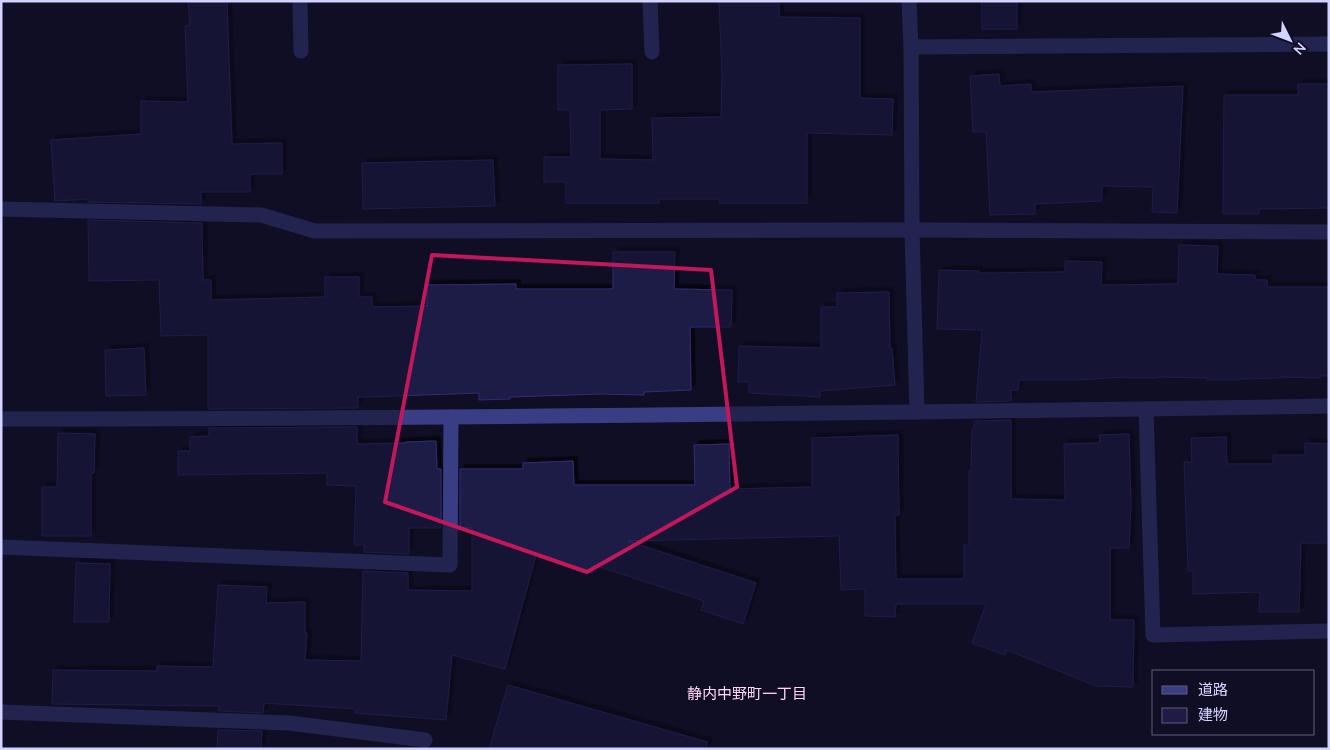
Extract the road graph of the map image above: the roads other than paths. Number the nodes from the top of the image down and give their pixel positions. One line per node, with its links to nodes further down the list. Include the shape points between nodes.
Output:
1 (300, 1): 6 (street)
2 (650, 1): 7 (street)
3 (909, 1): 5 (street)
4 (1329, 44): 5 (street)
5 (911, 46): 9 (street)
6 (301, 51)
7 (652, 52)
8 (1, 209): 9 (street, via 260,216 315,231)
9 (912, 230): 10 (street); 13 (street)
10 (1329, 232)
11 (1329, 406): 12 (street)
12 (1146, 409): 13 (street); 17 (street, via 1153,635)
13 (917, 412): 14 (street)
14 (451, 417): 15 (street); 16 (street, via 450,565)
15 (1, 418)
16 (1, 548)
17 (1329, 630)
18 (1, 712): 19 (street, via 289,723)
19 (425, 740)

